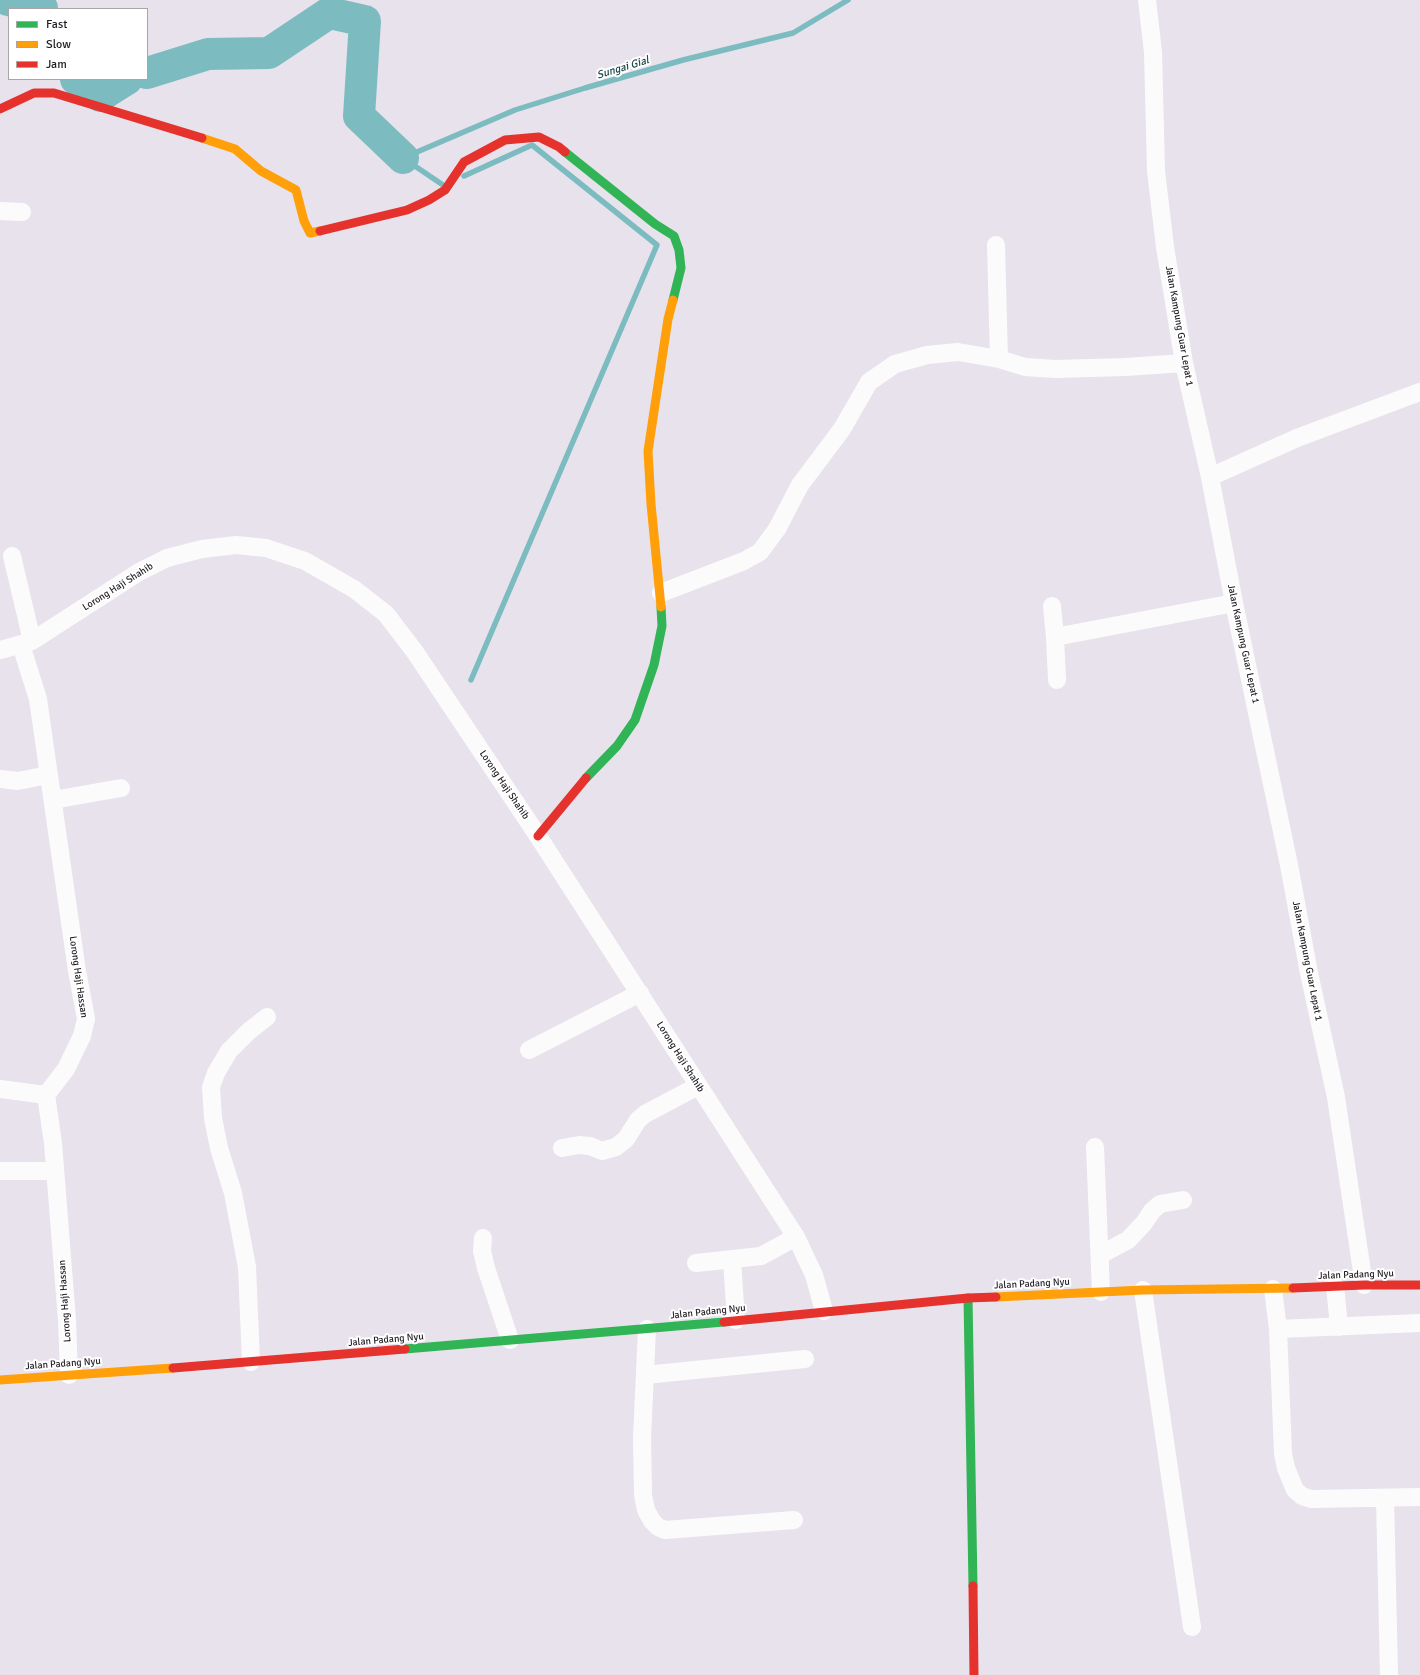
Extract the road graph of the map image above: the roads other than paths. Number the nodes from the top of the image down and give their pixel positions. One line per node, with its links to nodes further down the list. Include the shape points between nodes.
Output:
1 (1147, 0): 7 (street, Jalan Kampung Guar Lepat 1, via 1152,52 1156,171 1164,247)
2 (0, 109): 11 (street, via 34,92 54,93 235,149 260,171 296,190 310,233 407,210 428,200 445,190 464,162 505,140 539,137 559,147 655,224 674,236 679,250 681,268 668,319 648,451)
3 (0, 211): 4 (street)
4 (22, 212)
5 (996, 245): 6 (street)
6 (999, 359): 7 (street, via 1024,367 1055,369); 11 (street, via 958,352 927,355 895,364 869,382 842,429 800,485 778,529 760,552 744,561)
7 (1184, 363): 9 (street, Jalan Kampung Guar Lepat 1)
8 (1420, 392): 9 (street, via 1296,438)
9 (1210, 477): 12 (street, Jalan Kampung Guar Lepat 1)
10 (12, 556): 15 (street, Lorong Haji Hassan)
11 (661, 593): 22 (street, via 662,626 654,665 635,720 617,746 577,788)
12 (1234, 603): 14 (street); 39 (street, Jalan Kampung Guar Lepat 1, via 1336,1097)
13 (1052, 606): 14 (street)
14 (1055, 637): 17 (street)
15 (27, 643): 16 (street, Lorong Haji Shahib); 18 (street, Lorong Haji Hassan, via 38,699); 22 (street, Lorong Haji Shahib, via 139,572 167,558 202,549 236,545 266,548 305,561 354,589 386,614)
16 (0, 650)
17 (1057, 680)
18 (48, 775): 19 (street, via 18,781); 21 (street, Lorong Haji Hassan)
19 (0, 779)
20 (121, 788): 21 (street)
21 (53, 800): 28 (street, Lorong Haji Hassan, via 86,1019 82,1036 66,1069)
22 (538, 836): 23 (street, Lorong Haji Shahib)
23 (640, 993): 25 (street); 26 (street, Lorong Haji Shahib)
24 (267, 1017): 54 (street, via 229,1051 211,1087 213,1118 233,1193 246,1267)
25 (529, 1050)
26 (698, 1086): 30 (street, via 645,1114 626,1139 616,1147 602,1151 579,1145); 34 (street, Lorong Haji Shahib)
27 (0, 1089): 28 (street)
28 (46, 1095): 32 (street, Lorong Haji Hassan)
29 (1095, 1146): 36 (street)
30 (562, 1148)
31 (0, 1171): 32 (street)
32 (55, 1171): 55 (street, Lorong Haji Hassan)
33 (1183, 1200): 36 (street, via 1160,1204 1128,1240)
34 (796, 1237): 37 (street, via 761,1256); 46 (street, Lorong Haji Shahib, via 814,1275)
35 (483, 1238): 52 (street, via 482,1251 486,1268)
36 (1100, 1255): 44 (street)
37 (732, 1260): 38 (street); 47 (street)
38 (696, 1263)
39 (1364, 1285): 40 (street, Jalan Padang Nyu); 41 (street, Jalan Padang Nyu)
40 (1420, 1285)
41 (1336, 1286): 42 (street, Jalan Padang Nyu); 49 (street)
42 (1273, 1289): 43 (street, Jalan Padang Nyu); 51 (street)
43 (1143, 1290): 44 (street, Jalan Padang Nyu); 61 (street)
44 (1101, 1292): 45 (street, Jalan Padang Nyu)
45 (968, 1298): 46 (street, Jalan Padang Nyu); 62 (street)
46 (824, 1311): 47 (street, Jalan Padang Nyu)
47 (736, 1320): 50 (street, Jalan Padang Nyu)
48 (1420, 1324): 49 (street)
49 (1339, 1327): 51 (street)
50 (647, 1329): 52 (street, Jalan Padang Nyu); 56 (street)
51 (1278, 1329): 59 (street, via 1283,1454 1295,1490 1311,1499)
52 (510, 1340): 54 (street, Jalan Padang Nyu)
53 (806, 1359): 56 (street)
54 (251, 1362): 55 (street, Jalan Padang Nyu)
55 (69, 1375): 57 (street, Jalan Padang Nyu)
56 (645, 1375): 60 (street, via 643,1495 646,1510 658,1527 665,1530)
57 (0, 1380)
58 (1420, 1497): 59 (street)
59 (1385, 1498): 63 (street)
60 (794, 1520)
61 (1192, 1627)
62 (974, 1675)
63 (1388, 1675)

